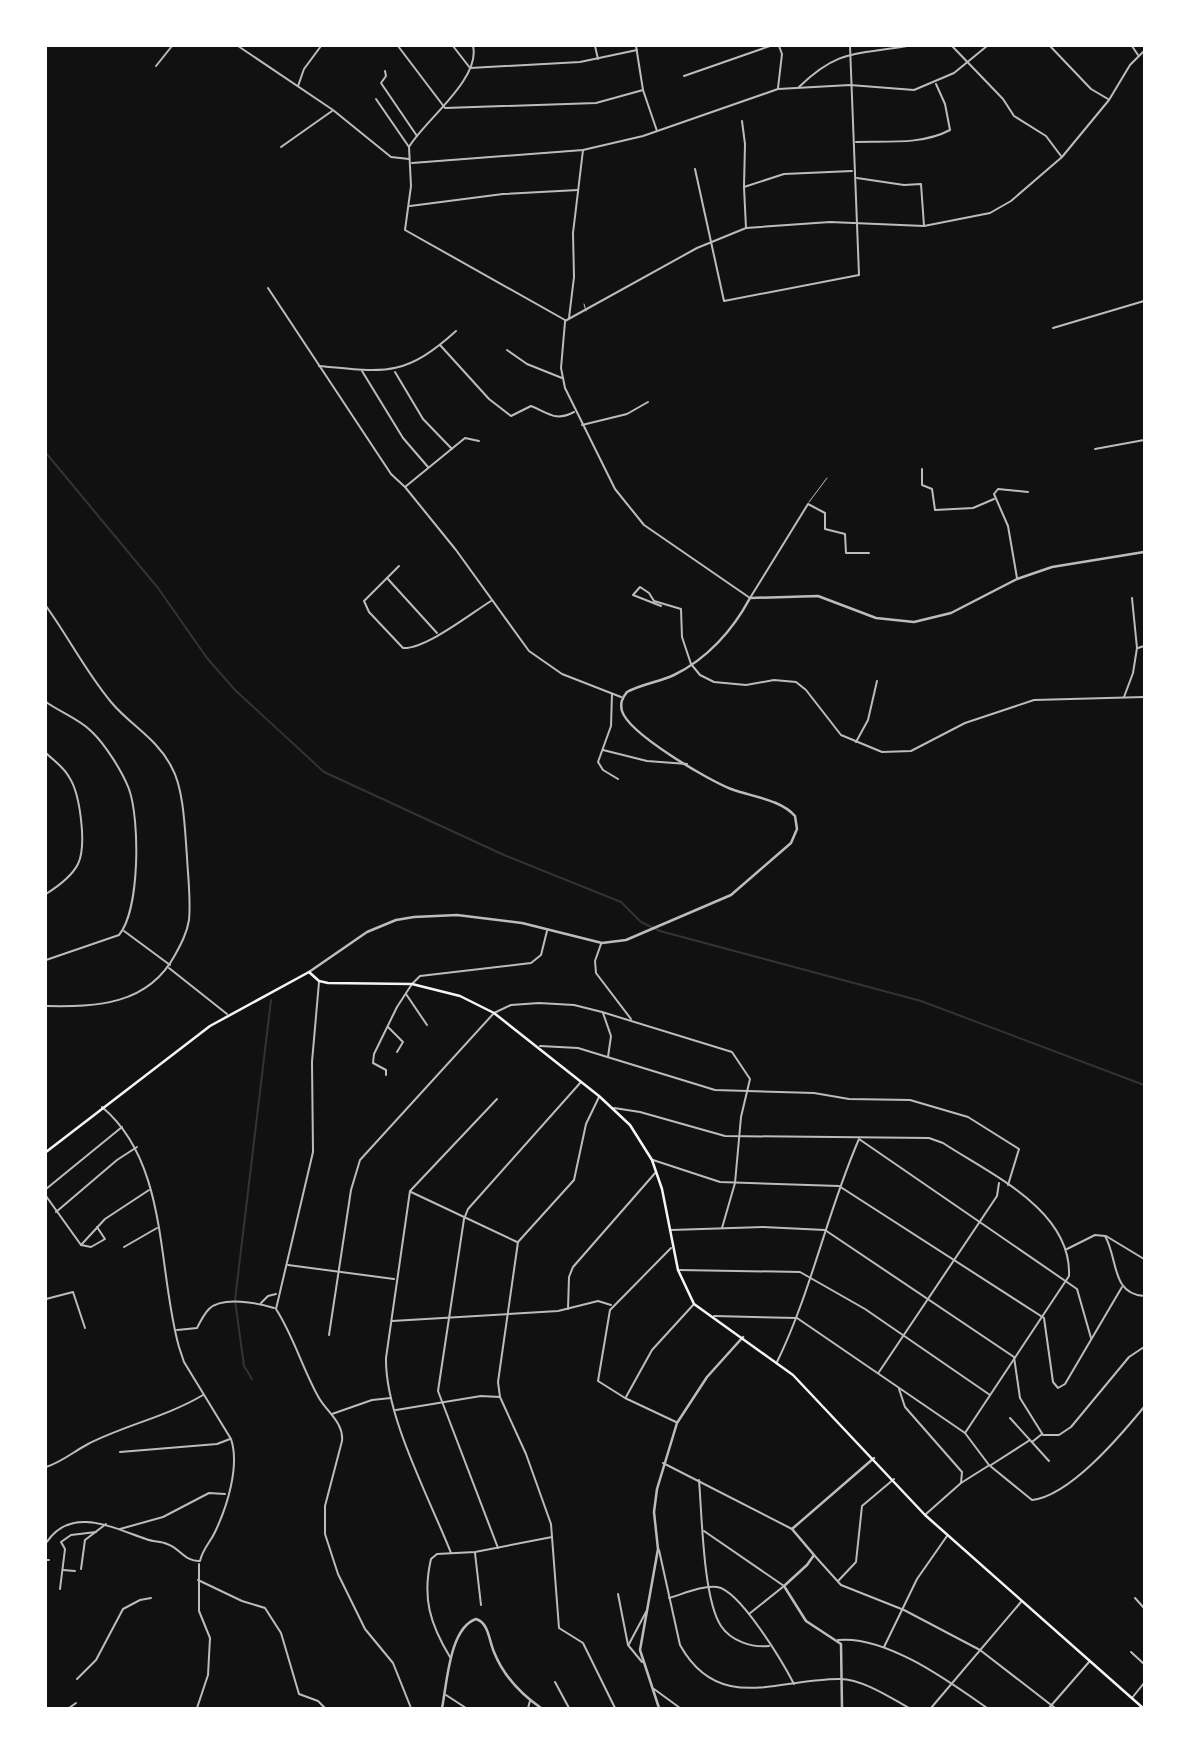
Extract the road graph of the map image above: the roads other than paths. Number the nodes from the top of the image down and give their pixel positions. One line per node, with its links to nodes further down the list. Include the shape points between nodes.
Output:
1 (172, 46): 23 (street)
2 (238, 46): 29 (street)
3 (321, 46): 29 (street, via 304,69)
4 (398, 46): 35 (street)
5 (453, 46): 24 (street)
6 (473, 46): 24 (street)
7 (595, 46): 21 (street)
8 (636, 46): 17 (street)
9 (770, 46): 26 (street)
10 (779, 46): 31 (street)
11 (850, 46): 19 (street)
12 (907, 46): 19 (street)
13 (952, 46): 22 (street)
14 (987, 46): 22 (street)
15 (1050, 46): 34 (street, via 1091,89)
16 (1132, 46): 20 (street)
17 (637, 50): 21 (street); 32 (street)
18 (1144, 51): 20 (street)
19 (851, 52): 28 (street); 30 (street, via 823,66)
20 (1138, 56): 34 (street)
21 (598, 60): 24 (street)
22 (968, 65): 27 (street); 44 (street, via 1014,116 1046,136)
23 (156, 66)
24 (470, 68): 35 (street)
25 (385, 71): 39 (street, via 381,83)
26 (684, 76)
27 (936, 83): 28 (street, via 914,90); 40 (street, via 950,130 902,141)
28 (850, 86): 30 (street); 40 (street)
29 (298, 87): 36 (street)
30 (798, 88): 31 (street)
31 (778, 89): 38 (street)
32 (643, 90): 35 (street, via 596,103); 38 (street)
33 (376, 99): 42 (street)
34 (1109, 100): 44 (street)
35 (445, 108): 39 (street)
36 (333, 110): 41 (street); 45 (street, via 391,157)
37 (742, 121): 50 (street)
38 (657, 132): 43 (street)
39 (417, 136): 42 (street)
40 (855, 142): 48 (street)
41 (281, 147)
42 (409, 147): 45 (street)
43 (583, 150): 46 (street); 51 (street)
44 (1062, 157): 54 (street, via 990,213)
45 (411, 159): 46 (street)
46 (412, 163): 52 (street)
47 (695, 169): 56 (street)
48 (853, 171): 49 (street); 50 (street, via 784,174)
49 (856, 177): 53 (street); 54 (street, via 921,184)
50 (744, 187): 55 (street)
51 (578, 190): 52 (street); 61 (street)
52 (408, 206): 62 (street, via 405,230)
53 (856, 223): 54 (street); 55 (street, via 787,223); 56 (street, via 859,275 724,301)
54 (924, 226)
55 (746, 229): 56 (street)
56 (712, 241): 60 (street)
57 (268, 288): 67 (street)
58 (1144, 301): 63 (street)
59 (584, 304): 60 (lane)
60 (586, 311): 61 (street)
61 (569, 319): 62 (street)
62 (565, 321): 70 (street)
63 (1053, 327)
64 (456, 331): 65 (street)
65 (440, 345): 69 (street); 72 (street, via 489,399 511,416 531,406 554,417)
66 (506, 350): 70 (street)
67 (318, 366): 68 (street); 81 (street, via 391,474)
68 (362, 370): 69 (street); 78 (street, via 402,438)
69 (394, 371): 76 (street, via 423,419)
70 (562, 378): 72 (street)
71 (648, 402): 73 (street, via 627,414)
72 (575, 411): 73 (street)
73 (581, 425): 90 (street, via 615,489 644,525)
74 (1144, 440): 77 (street)
75 (478, 441): 76 (street, via 465,438)
76 (452, 449): 78 (street)
77 (1095, 449)
78 (428, 467): 81 (street)
79 (922, 469): 83 (street, via 922,485 932,489 935,510 972,508)
80 (827, 478): 84 (lane)
81 (405, 487): 92 (street)
82 (1028, 492): 83 (street, via 998,489)
83 (995, 499): 89 (street, via 1008,526)
84 (808, 504): 86 (street, via 825,513 825,529 845,534 846,553); 90 (street)
85 (1144, 552): 89 (street, via 1073,562)
86 (869, 553)
87 (399, 566): 88 (street)
88 (387, 577): 95 (street); 95 (street, via 366,597 365,606 395,643 409,649)
89 (1017, 579): 90 (street, via 951,614 914,622 876,618 818,596)
90 (750, 598): 98 (street, via 723,637)
91 (1132, 598): 97 (street)
92 (491, 600): 95 (street); 100 (street, via 539,661)
93 (46, 606): 115 (street, via 93,680 127,720 155,741 175,772 185,835 189,919)
94 (660, 606): 98 (street, via 633,595 640,587 654,601 681,609 682,637)
95 (438, 634)
96 (1144, 646): 97 (street)
97 (1137, 648): 103 (street)
98 (691, 664): 102 (street); 105 (street, via 714,682 796,682 833,727)
99 (877, 681): 105 (street, via 868,720)
100 (612, 693): 102 (street); 106 (street, via 613,714)
101 (1144, 697): 103 (street)
102 (622, 698): 108 (street, via 622,713 631,724)
103 (1123, 698): 105 (street, via 1034,700 965,723 903,753)
104 (46, 702): 112 (street, via 93,734 129,788 136,870 132,909)
105 (855, 743)
106 (603, 750): 108 (street, via 638,760); 109 (street, via 600,768)
107 (46, 753): 110 (street, via 68,774 79,799 80,815 77,865)
108 (687, 764): 113 (street, via 729,788 788,809 797,820 791,843 732,895 651,931)
109 (618, 779)
110 (46, 894)
111 (547, 930): 113 (street); 116 (street, via 457,915 396,920 367,932); 118 (street, via 541,955 531,963 428,974)
112 (123, 931): 114 (street, via 113,939); 115 (street)
113 (602, 943): 124 (street, via 596,973)
114 (46, 960)
115 (169, 966): 120 (street, via 146,988 124,1000); 123 (street)
116 (309, 972): 117 (main road); 123 (main road)
117 (319, 981): 118 (main road); 168 (street, via 312,1062 313,1152)
118 (411, 984): 119 (street); 122 (main road, via 460,996)
119 (405, 993): 125 (street); 126 (street)
120 (46, 1006)
121 (603, 1012): 122 (street, via 539,1003 507,1006); 124 (street); 129 (street, via 611,1036)
122 (494, 1013): 127 (main road); 170 (street, via 360,1160 351,1190)
123 (227, 1014): 135 (main road)
124 (632, 1020): 132 (street, via 732,1052 748,1072)
125 (427, 1025)
126 (387, 1026): 128 (street, via 403,1042); 130 (street, via 373,1059 386,1070)
127 (538, 1046): 129 (street, via 564,1045); 131 (main road)
128 (397, 1052)
129 (608, 1058): 132 (street, via 709,1088)
130 (386, 1076)
131 (582, 1082): 133 (main road); 153 (street)
132 (747, 1092): 138 (street); 146 (street, via 907,1099 963,1115 1019,1149)
133 (599, 1096): 136 (main road); 161 (street, via 586,1124 574,1180)
134 (497, 1099): 150 (street)
135 (102, 1107): 137 (street); 141 (main road)
136 (613, 1108): 138 (street); 142 (main road, via 638,1135)
137 (122, 1126): 140 (street); 148 (street)
138 (740, 1138): 139 (street); 145 (street)
139 (859, 1139): 144 (street, via 934,1139); 147 (street); 154 (street)
140 (137, 1147): 149 (street); 152 (street)
141 (46, 1152)
142 (652, 1160): 143 (main road); 145 (street)
143 (656, 1171): 158 (main road); 183 (street, via 573,1267)
144 (1000, 1181): 146 (street); 154 (street, via 997,1196)
145 (735, 1183): 147 (street); 157 (street)
146 (1008, 1185): 165 (street, via 1055,1227)
147 (839, 1186): 159 (street); 166 (street)
148 (46, 1189)
149 (150, 1190): 155 (street); 156 (street)
150 (410, 1191): 153 (street); 172 (street)
151 (46, 1196): 152 (street)
152 (56, 1212): 162 (street)
153 (464, 1219): 161 (street); 188 (street)
154 (979, 1222): 166 (street); 173 (street)
155 (97, 1227): 162 (street); 162 (street, via 105,1239 91,1247)
156 (158, 1227): 163 (street); 191 (street)
157 (722, 1228): 158 (street); 159 (street)
158 (669, 1230): 164 (main road)
159 (825, 1230): 171 (street); 177 (street)
160 (1105, 1236): 165 (street, via 1095,1235); 167 (street); 174 (street)
161 (517, 1242): 184 (street)
162 (81, 1245)
163 (124, 1247)
164 (671, 1248): 169 (main road); 181 (street)
165 (1065, 1250): 173 (street, via 1069,1270)
166 (955, 1259): 177 (street); 187 (street)
167 (1144, 1259)
168 (287, 1265): 170 (street); 175 (street)
169 (678, 1270): 171 (street, via 800,1272); 180 (main road)
170 (340, 1271): 172 (street); 192 (street)
171 (811, 1276): 186 (street); 193 (street)
172 (396, 1279): 189 (street)
173 (1065, 1282): 187 (street); 195 (street, via 1079,1292)
174 (1122, 1287): 176 (street, via 1129,1294); 195 (street)
175 (278, 1293): 179 (street); 182 (street)
176 (1144, 1296)
177 (928, 1298): 193 (street); 197 (street)
178 (46, 1299): 190 (street, via 73,1292)
179 (261, 1304): 182 (street); 191 (street, via 222,1303 208,1310 197,1328)
180 (694, 1304): 185 (main road); 205 (street, via 652,1350)
181 (613, 1306): 183 (street, via 598,1301); 205 (street, via 598,1381)
182 (276, 1309): 209 (street, via 319,1399)
183 (568, 1309): 184 (street)
184 (508, 1314): 188 (street); 203 (street, via 499,1369)
185 (709, 1316): 186 (street); 194 (main road)
186 (797, 1318): 198 (street); 199 (street)
187 (1044, 1318): 195 (street, via 1056,1387 1065,1384); 197 (street)
188 (449, 1320): 189 (street); 206 (street, via 438,1382)
189 (391, 1321): 204 (street, via 386,1368)
190 (85, 1328)
191 (176, 1330): 201 (street, via 184,1362)
192 (329, 1335)
193 (903, 1335): 199 (street); 202 (street)
194 (743, 1337): 198 (main road); 211 (street, via 707,1377)
195 (1091, 1339)
196 (1144, 1347): 213 (street, via 1129,1357 1071,1427 1059,1435)
197 (1014, 1357): 202 (street); 213 (street, via 1020,1398)
198 (777, 1362): 217 (main road)
199 (879, 1373): 200 (street)
200 (899, 1388): 212 (street); 225 (street, via 905,1407 962,1472)
201 (204, 1394): 214 (street); 221 (street)
202 (990, 1395): 212 (street)
203 (500, 1396): 206 (street); 235 (street)
204 (391, 1398): 208 (street); 209 (street)
205 (625, 1398): 211 (street)
206 (442, 1402): 208 (street); 237 (street)
207 (1144, 1409): 220 (street, via 1104,1454 1038,1499 1028,1499)
208 (395, 1410): 240 (street)
209 (331, 1414): 287 (street, via 343,1435 325,1506 325,1534 338,1574 365,1629 393,1663)
210 (1010, 1418): 215 (street)
211 (677, 1423): 219 (street)
212 (965, 1433): 220 (street)
213 (1042, 1434): 215 (street)
214 (231, 1439): 216 (street); 226 (street, via 235,1454)
215 (1031, 1442): 218 (street); 220 (street)
216 (120, 1452)
217 (874, 1458): 222 (main road); 231 (street)
218 (1049, 1461)
219 (663, 1463): 223 (street); 238 (street, via 654,1512)
220 (990, 1465): 225 (street)
221 (46, 1467)
222 (894, 1479): 228 (main road); 247 (street, via 862,1506 856,1562)
223 (699, 1480): 231 (street); 232 (street)
224 (46, 1483): 227 (street)
225 (961, 1483): 228 (street)
226 (227, 1494): 230 (street, via 209,1493 163,1517); 242 (street)
227 (46, 1504)
228 (925, 1515): 234 (main road)
229 (107, 1524): 230 (street); 233 (street); 236 (street, via 69,1525)
230 (119, 1529): 242 (street, via 167,1543 190,1560)
231 (792, 1530): 241 (street)
232 (704, 1531): 248 (street); 249 (street)
233 (96, 1532): 243 (street, via 85,1540); 244 (street, via 63,1539)
234 (947, 1535): 255 (main road); 258 (street, via 924,1567)
235 (554, 1537): 237 (street); 293 (street, via 559,1628 583,1643)
236 (46, 1542)
237 (498, 1548): 239 (street)
238 (658, 1549): 253 (street); 259 (street)
239 (475, 1552): 240 (street); 256 (street)
240 (450, 1553): 267 (street, via 431,1559 426,1595 430,1620)
241 (814, 1555): 247 (street); 248 (street)
242 (200, 1561): 246 (street)
243 (81, 1569)
244 (62, 1570): 245 (street); 250 (street)
245 (75, 1571)
246 (198, 1580): 285 (street, via 199,1611 210,1638 208,1675); 286 (street, via 265,1608 281,1633 299,1694)
247 (837, 1581): 258 (street)
248 (784, 1586): 260 (street); 261 (street, via 806,1621)
249 (710, 1587): 253 (street); 260 (street, via 733,1594); 263 (street, via 724,1630 748,1644)
250 (60, 1589)
251 (618, 1594): 262 (street)
252 (151, 1598): 271 (street, via 123,1609 96,1660)
253 (669, 1598): 277 (street, via 680,1645 714,1681 752,1689)
254 (1135, 1598): 257 (street)
255 (1021, 1601): 265 (street); 269 (main road)
256 (481, 1605)
257 (1144, 1608)
258 (904, 1610): 264 (street); 265 (street)
259 (646, 1612): 262 (street); 268 (street)
260 (748, 1615): 263 (street)
261 (837, 1640): 264 (street, via 854,1639); 272 (street, via 842,1649)
262 (628, 1645): 268 (street)
263 (769, 1646): 277 (street)
264 (883, 1649): 276 (street)
265 (980, 1650): 276 (street); 282 (street)
266 (1131, 1652): 270 (street)
267 (451, 1659): 278 (street); 280 (street, via 463,1628 470,1621 481,1620 502,1667)
268 (642, 1662): 274 (street)
269 (1089, 1662): 279 (main road); 282 (street)
270 (1144, 1664)
271 (77, 1679)
272 (843, 1679): 277 (street); 296 (street); 297 (street)
273 (555, 1682): 292 (street)
274 (649, 1682): 294 (street); 295 (street)
275 (1144, 1683): 279 (street)
276 (951, 1684): 298 (street); 299 (street)
277 (794, 1685)
278 (445, 1694): 288 (street); 289 (street)
279 (1132, 1699): 283 (main road)
280 (530, 1700): 290 (street); 291 (street)
281 (76, 1703): 284 (street)
282 (1050, 1707): 300 (street)
283 (1142, 1708)
284 (69, 1709)
285 (197, 1709)
286 (325, 1709)
287 (411, 1709)
288 (442, 1709)
289 (466, 1709)
290 (528, 1709)
291 (541, 1709)
292 (569, 1709)
293 (615, 1709)
294 (659, 1709)
295 (680, 1709)
296 (842, 1709)
297 (909, 1709)
298 (931, 1709)
299 (988, 1709)
300 (1055, 1709)

